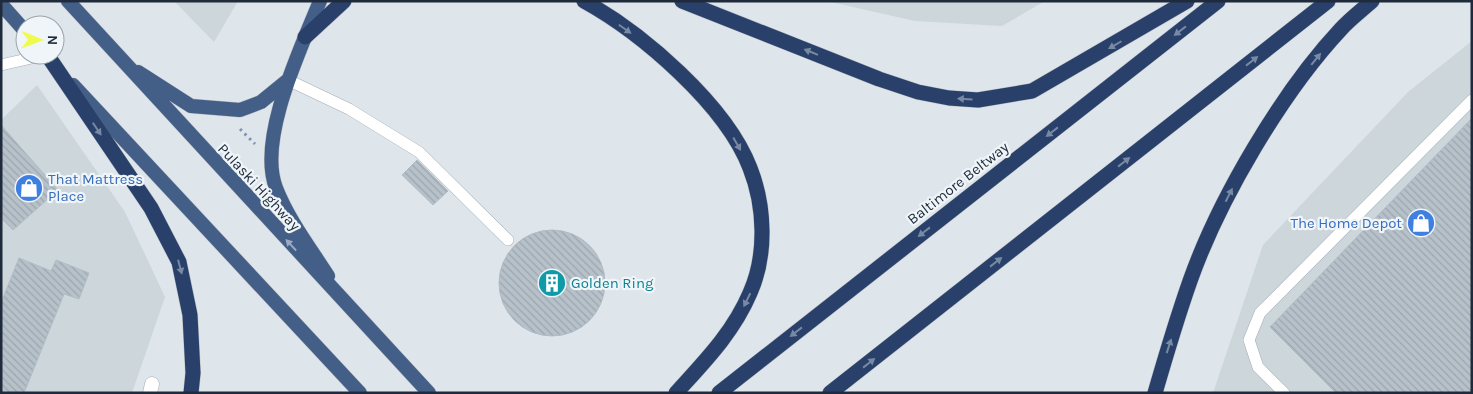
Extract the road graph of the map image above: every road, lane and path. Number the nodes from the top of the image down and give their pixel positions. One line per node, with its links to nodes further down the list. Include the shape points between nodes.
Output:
1 (68, 1): 13 (highway, Pulaski Highway)
2 (320, 1): 12 (highway)
3 (344, 1): 12 (highway)
4 (584, 1): 27 (highway, one-way to 27, via 642,41 716,112 750,167 762,211 762,236 751,291 736,322)
5 (682, 1): 6 (highway, one-way to 5, via 1032,91 978,100 918,92 878,79)
6 (1187, 1)
7 (1218, 1): 28 (highway, Baltimore Beltway, one-way to 28)
8 (1328, 1): 29 (highway, one-way to 8)
9 (1372, 1): 30 (highway, one-way to 9, via 1190,279 1240,173 1306,71 1341,28)
10 (1, 4): 11 (highway)
11 (15, 20)
12 (305, 37): 18 (highway)
13 (122, 62): 18 (highway, via 191,106 240,110 262,102); 23 (highway, Pulaski Highway, one-way to 13)
14 (15, 63): 17 (lane)
15 (53, 65): 24 (highway, one-way to 24, via 152,208 179,262 190,315)
16 (55, 65): 25 (highway)
17 (1, 66)
18 (288, 80): 22 (lane, via 348,109 419,152); 23 (highway, via 270,158 275,186 285,209)
19 (1472, 100): 31 (lane, via 1260,313 1249,340 1258,367)
20 (235, 124): 21 (path)
21 (255, 145)
22 (508, 240)
23 (347, 307): 26 (highway, Pulaski Highway)
24 (191, 393)
25 (360, 393)
26 (429, 393)
27 (676, 393)
28 (719, 393)
29 (830, 393)
30 (1155, 393)
31 (1284, 393)

